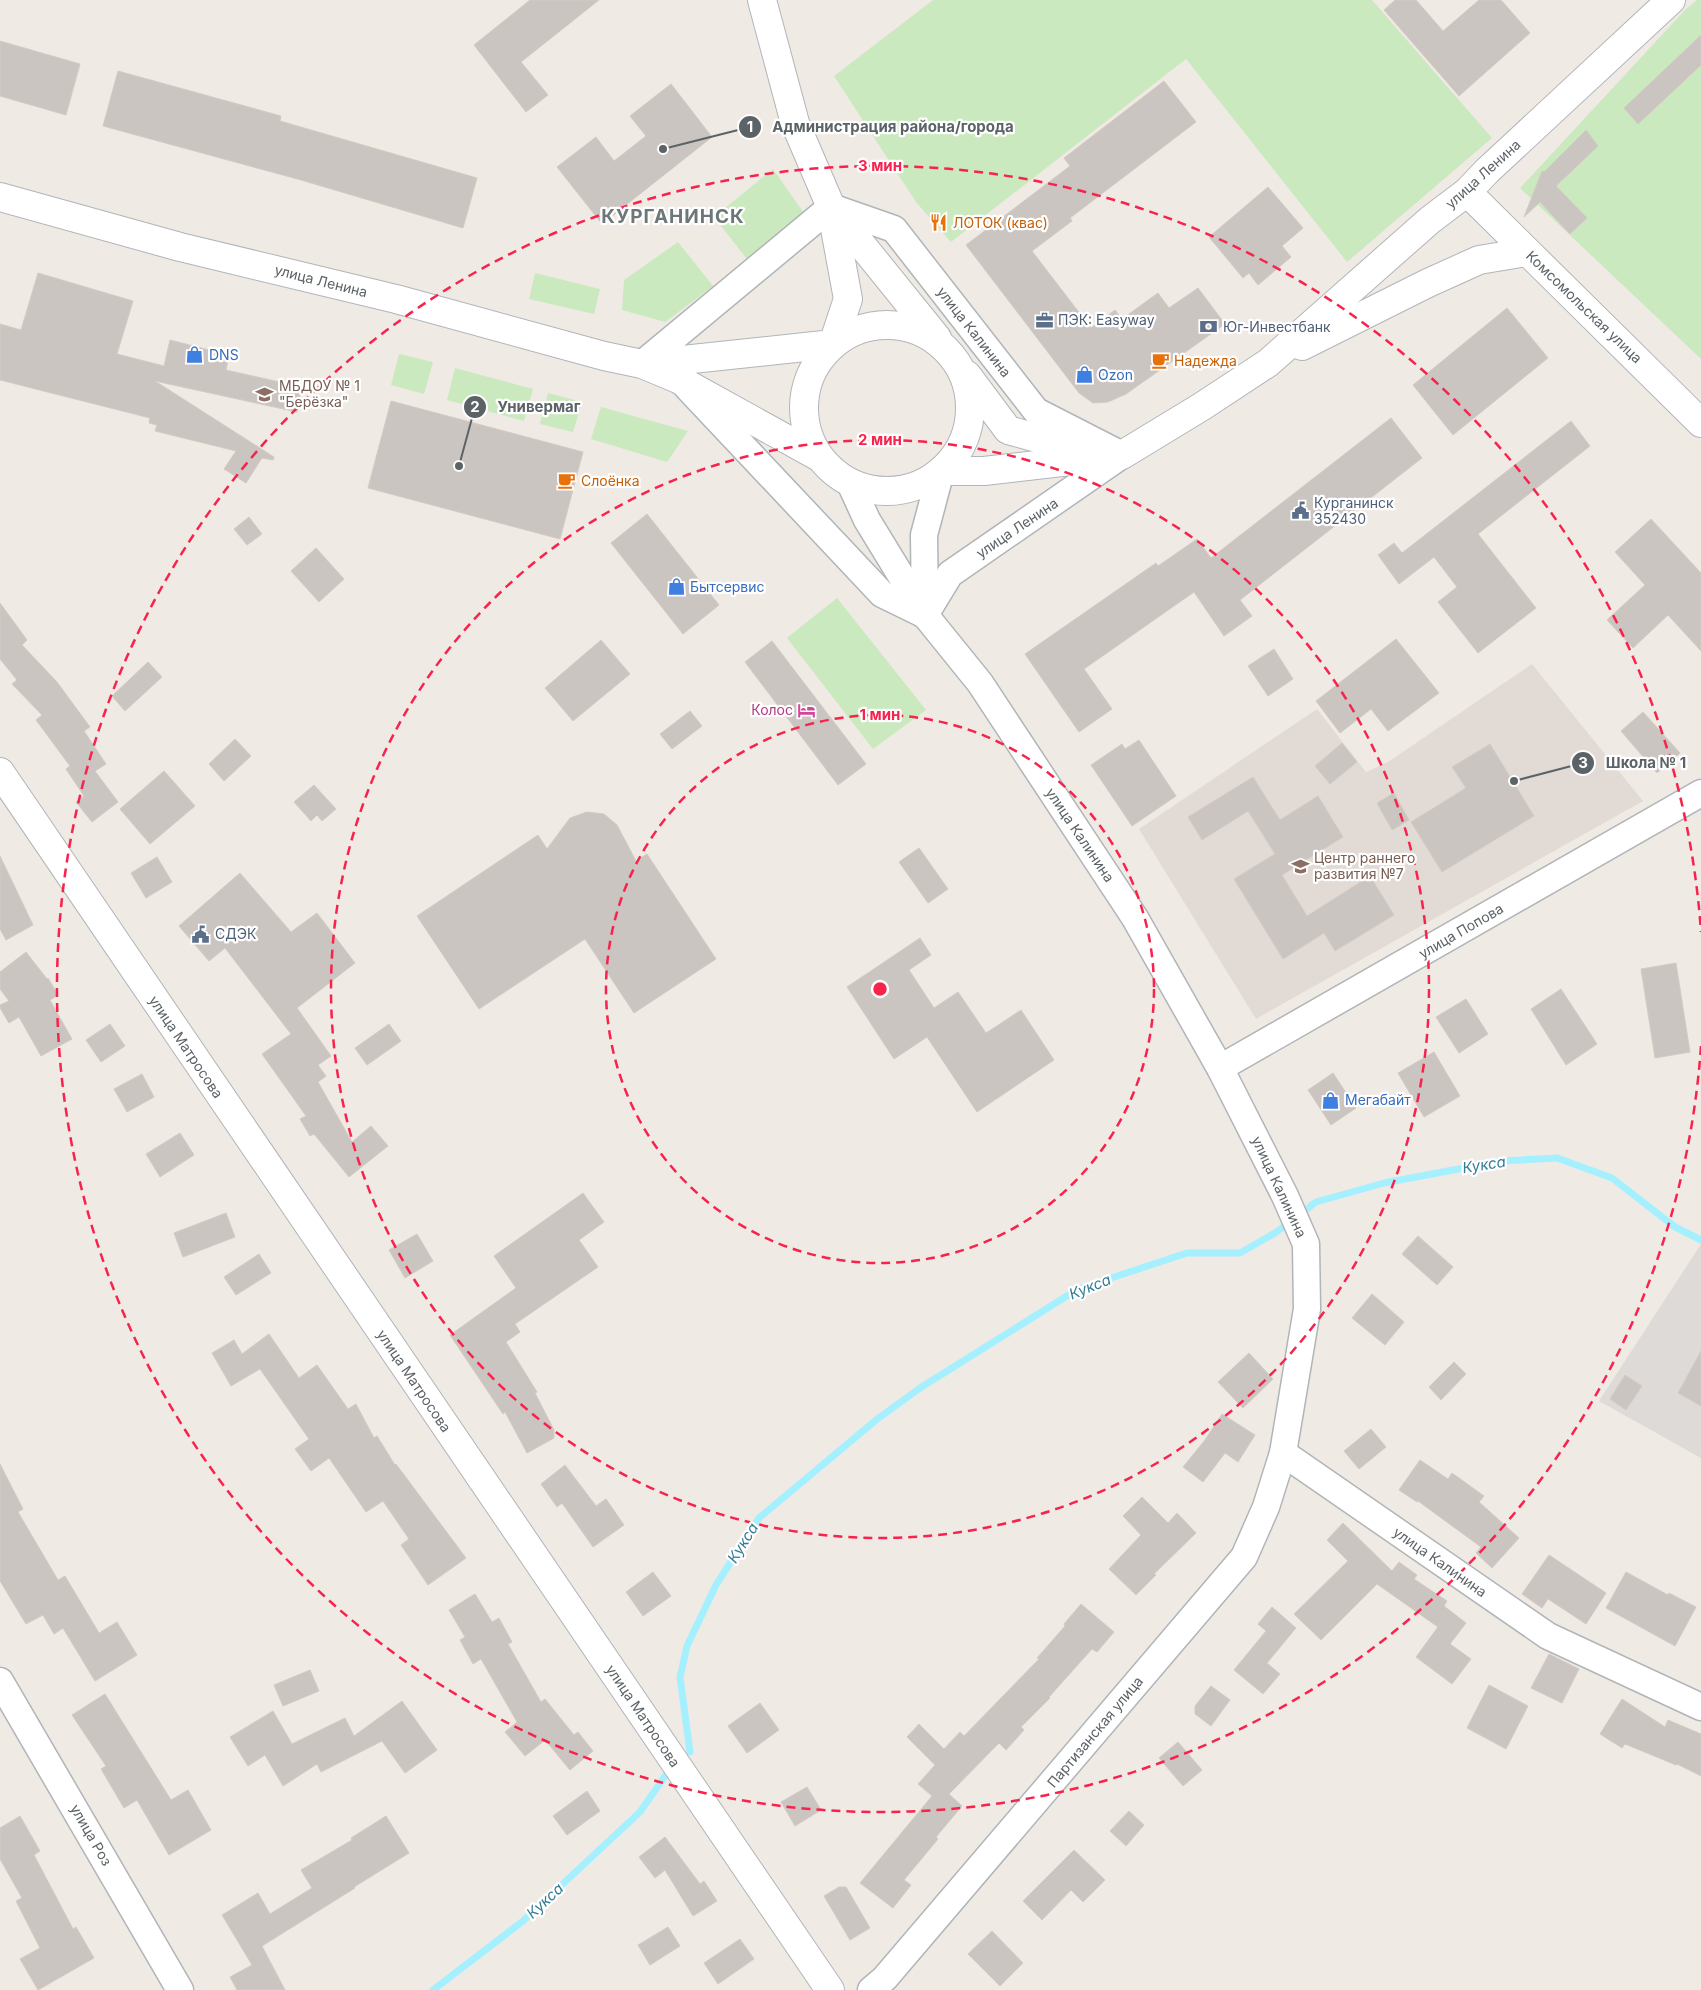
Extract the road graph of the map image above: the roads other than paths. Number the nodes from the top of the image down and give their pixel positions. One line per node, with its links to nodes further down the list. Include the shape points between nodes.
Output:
1 (762, 0): 5 (street, via 794,123)
2 (1671, 0): 3 (street, улица Ленина)
3 (1467, 192): 6 (street, Комсомольская улица); 9 (street, улица Ленина, via 1430,220)
4 (0, 197): 10 (street, улица Ленина, via 180,247 396,299)
5 (831, 207): 7 (street, via 848,299); 8 (street); 10 (street); 13 (street, улица Калинина, via 894,229 1036,411)
6 (1527, 252): 9 (street, улица Ленина, via 1480,260 1428,282); 12 (street, Комсомольская улица)
7 (833, 344): 8 (street, via 852,332 874,325 897,325 926,334); 10 (street, улица Ленина); 14 (street, via 815,365 805,391 802,419)
8 (954, 358): 13 (street, via 1008,430); 15 (street, via 970,397 970,418 965,438)
9 (1268, 363): 13 (street, улица Ленина, via 1202,408)
10 (642, 364): 11 (street, улица Ленина)
11 (678, 378): 14 (street, улица Ленина); 17 (street, улица Калинина, via 882,594)
12 (1701, 423)
13 (1122, 455): 15 (street, улица Ленина, via 984,472); 17 (street, улица Ленина, via 950,574)
14 (819, 457): 16 (street)
15 (941, 471): 16 (street, via 921,484 897,491 873,491); 17 (street, via 924,535)
16 (850, 483): 17 (street, улица Калинина, via 867,520)
17 (925, 614): 20 (street, улица Калинина, via 980,683 1136,918)
18 (0, 772): 25 (street, улица Матросова)
19 (1701, 793): 20 (street, улица Попова)
20 (1220, 1068): 21 (street, улица Калинина, via 1306,1244 1307,1309)
21 (1283, 1453): 23 (street, улица Калинина, via 1548,1636); 26 (street, Партизанская улица, via 1266,1507 1244,1556 892,1971)
22 (0, 1681): 24 (street, улица Роз)
23 (1701, 1707)
24 (180, 1990)
25 (830, 1990)
26 (871, 1990)

